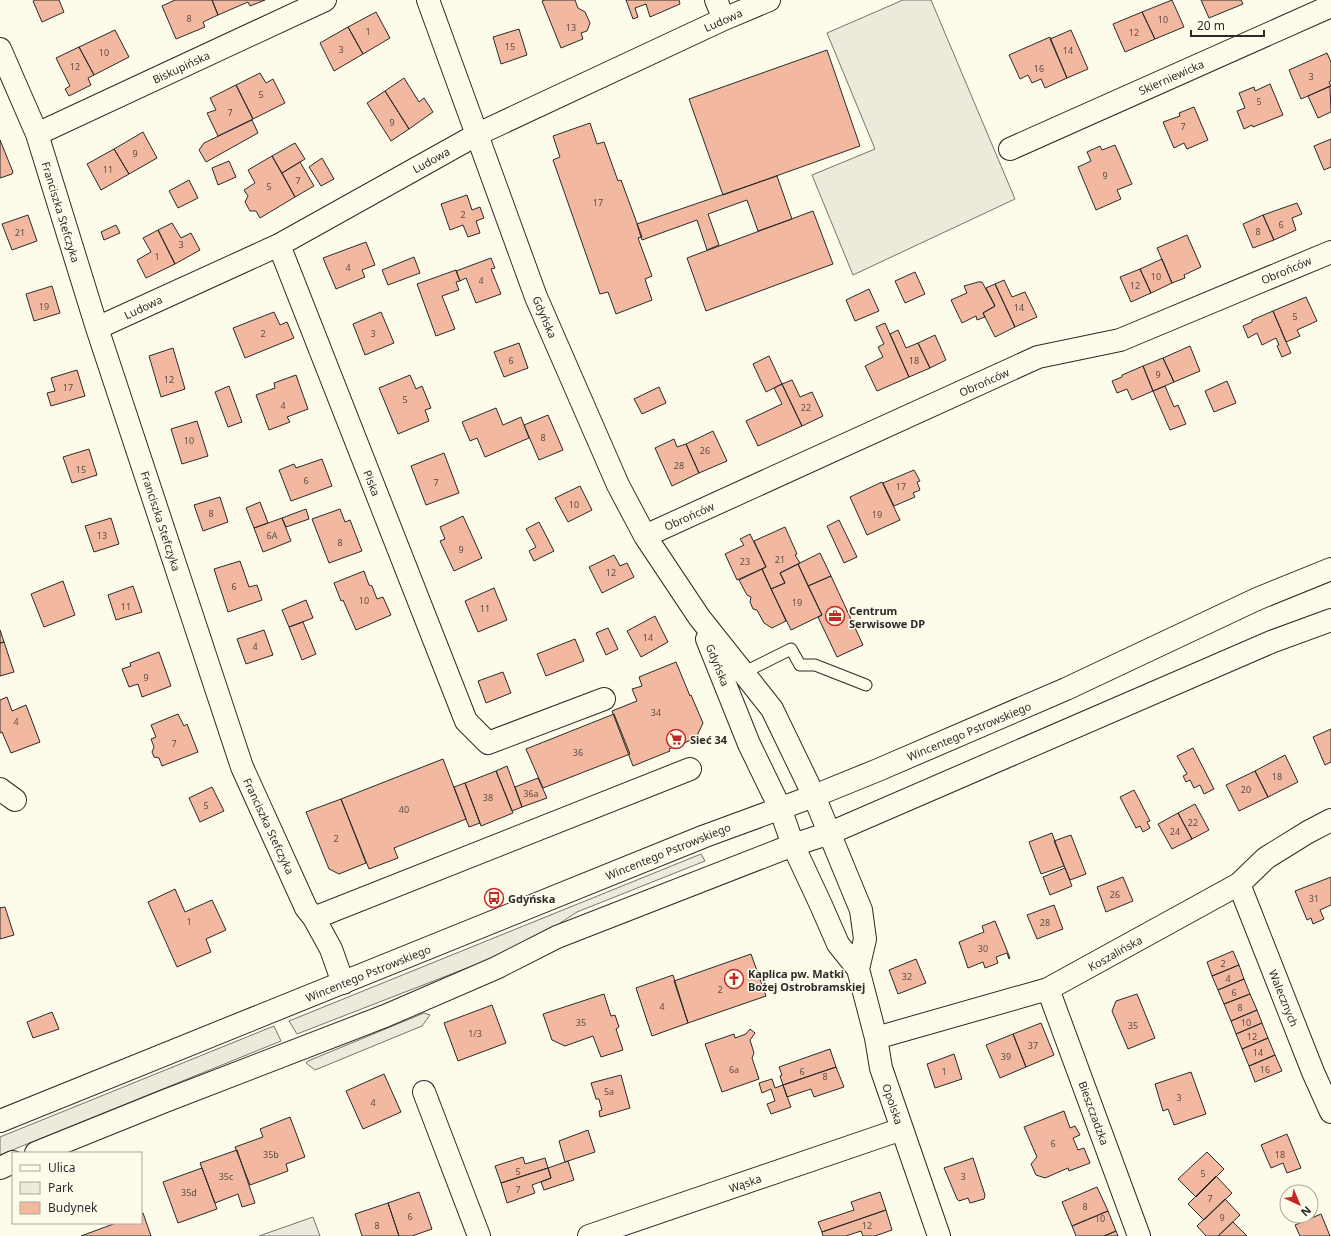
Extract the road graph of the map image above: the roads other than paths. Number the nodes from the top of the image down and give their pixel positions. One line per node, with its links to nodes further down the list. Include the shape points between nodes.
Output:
1 (325, 0): 7 (street, Biskupińska)
2 (428, 0): 8 (street, Gdyńska)
3 (769, 0): 5 (street, Ludowa)
4 (1331, 6): 9 (street, Skierniewicka)
5 (720, 9): 8 (street, Ludowa)
6 (0, 49): 7 (street, Franciszka Stefczyka)
7 (37, 134): 12 (street, Franciszka Stefczyka)
8 (478, 134): 10 (street, Ludowa); 13 (street, Gdyńska, via 536,297 618,485)
9 (1010, 149)
10 (279, 245): 12 (street, Ludowa); 19 (street, Piska, via 466,721 488,743)
11 (1331, 252): 13 (street, Obrońców, via 1120,340 1038,357)
12 (97, 328): 27 (street, Franciszka Stefczyka, via 242,767 306,908)
13 (645, 536): 15 (street, Gdyńska)
14 (1331, 569): 21 (street, Wincentego Pstrowskiego, via 1257,599 1066,689)
15 (699, 617): 17 (street, Gdyńska); 22 (street, Gdyńska, via 749,744)
16 (1331, 620): 24 (street, via 1271,642)
17 (743, 673): 18 (lane, via 791,649 800,665 815,665); 21 (street, Gdyńska, via 772,710)
18 (866, 685)
19 (604, 699)
20 (690, 769): 27 (street)
21 (814, 796): 22 (street, Wincentego Pstrowskiego); 24 (street, Opolska)
22 (780, 808): 25 (street, Gdyńska); 29 (street, Wincentego Pstrowskiego)
23 (1331, 820): 26 (street, Koszalińska, via 1266,858)
24 (830, 833): 25 (street); 28 (street, Opolska, via 861,910 865,939)
25 (793, 845): 28 (street, Opolska, via 838,944); 37 (street, via 557,937 496,968 384,1016)
26 (1239, 884): 30 (street, Koszalińska); 32 (street, Walecznych)
27 (314, 918): 29 (street, Franciszka Stefczyka, via 331,949)
28 (858, 969): 31 (street, Opolska)
29 (343, 983): 35 (street, Wincentego Pstrowskiego)
30 (1048, 989): 31 (street, Koszalińska); 43 (street, Bieszczadzka)
31 (876, 1038): 36 (street, Opolska, via 881,1068)
32 (1322, 1069): 34 (street, Walecznych)
33 (424, 1092): 40 (street)
34 (1331, 1112)
35 (0, 1121)
36 (902, 1129): 41 (street, Wąska); 42 (street, Opolska)
37 (38, 1152)
38 (12, 1162): 39 (street)
39 (0, 1168)
40 (479, 1236)
41 (589, 1236)
42 (939, 1236)
43 (1139, 1236)

